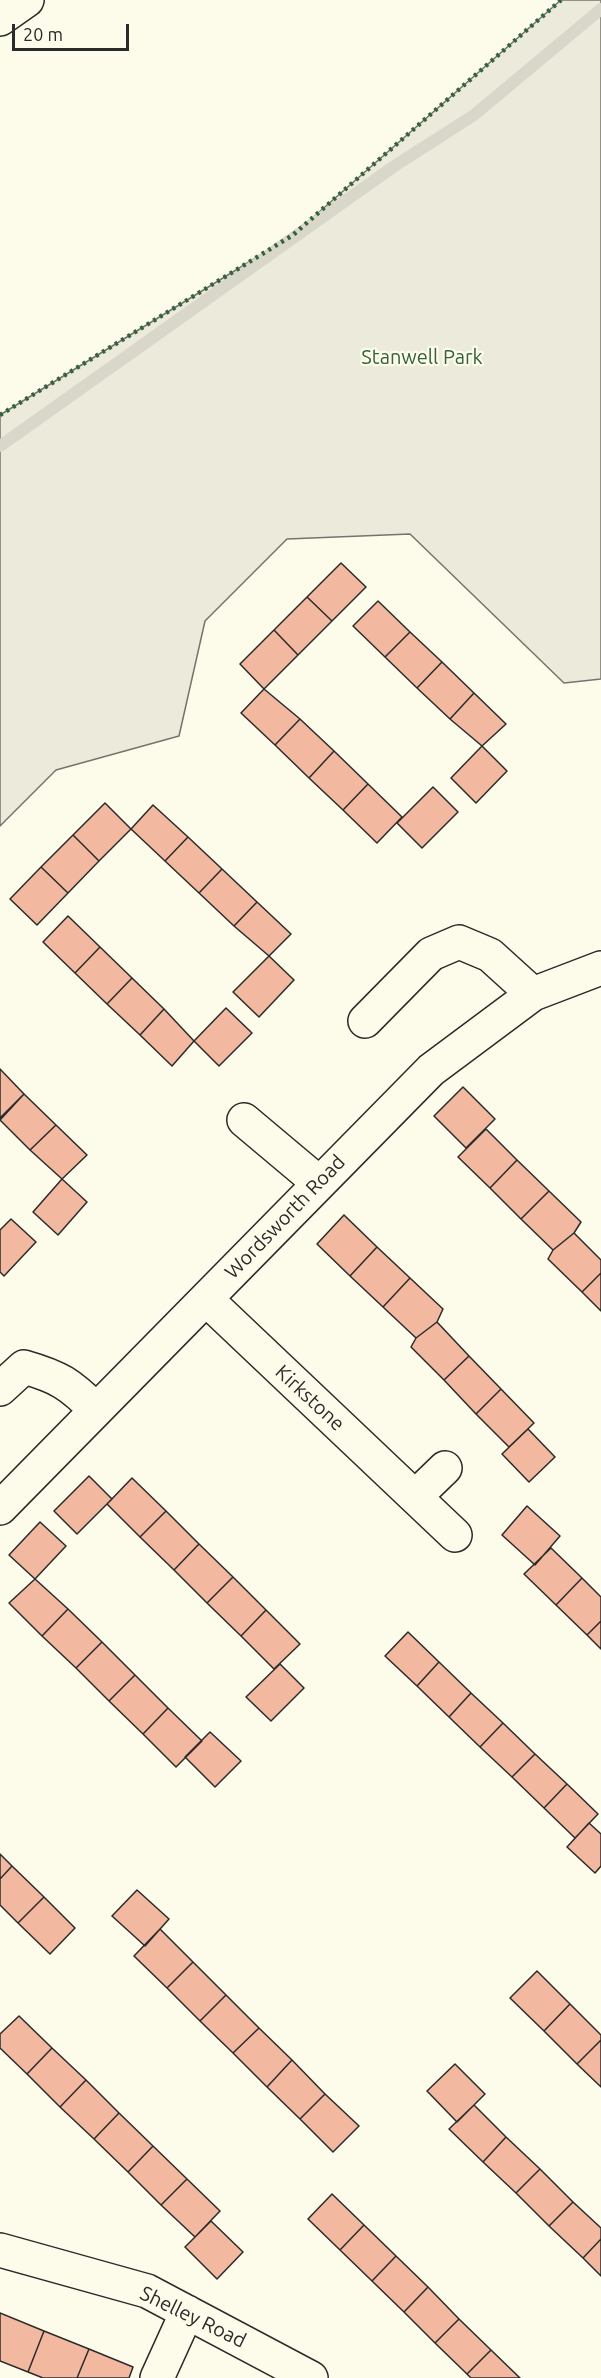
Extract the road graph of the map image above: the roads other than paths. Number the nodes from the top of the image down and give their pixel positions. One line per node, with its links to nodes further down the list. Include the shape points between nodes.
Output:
1 (27, 0): 2 (street)
2 (0, 19)
3 (601, 968): 4 (street, Wordsworth Road)
4 (533, 994): 5 (street, via 489,955 459,942 431,954); 7 (street, Wordsworth Road, via 431,1070)
5 (365, 1021)
6 (244, 1120): 7 (street)
7 (319, 1183): 8 (street, Wordsworth Road)
8 (206, 1299): 10 (street, Wordsworth Road); 12 (street, Kirkstone)
9 (0, 1389): 10 (street, via 24,1367 53,1375)
10 (96, 1410): 13 (street, Wordsworth Road)
11 (444, 1468): 12 (street)
12 (415, 1497): 14 (street, Kirkstone)
13 (0, 1508)
14 (455, 1535)
15 (0, 2250): 16 (street, Shelley Road, via 147,2291)
16 (187, 2312): 17 (street); 18 (street, Shelley Road)
17 (157, 2378)
18 (311, 2378)

